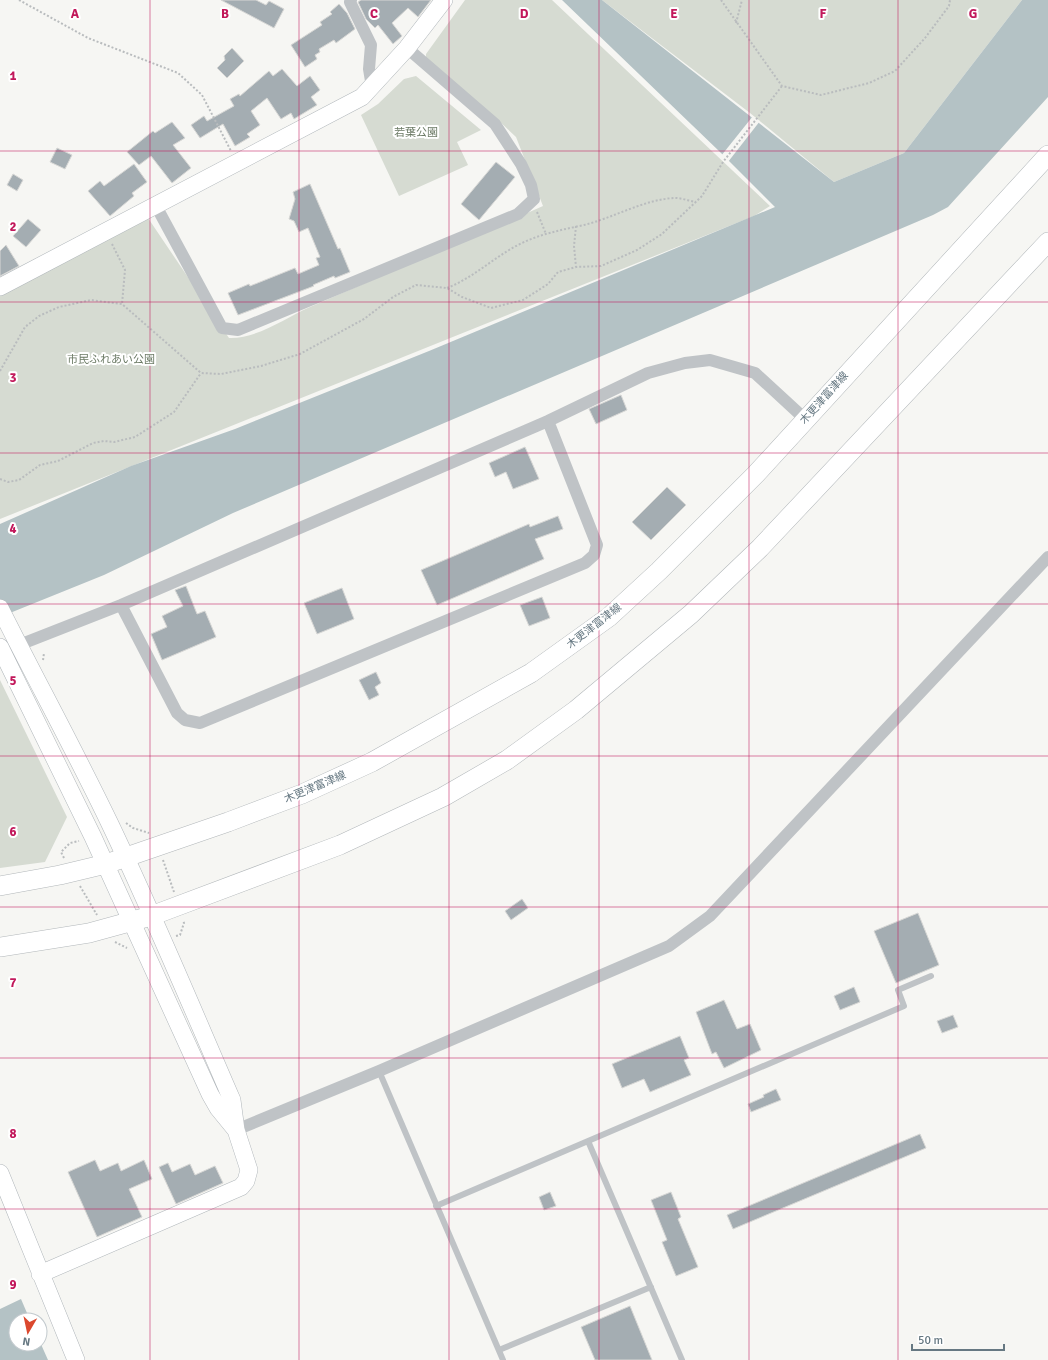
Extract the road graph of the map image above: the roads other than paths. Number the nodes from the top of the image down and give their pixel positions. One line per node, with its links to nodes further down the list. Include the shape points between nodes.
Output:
1 (351, 0): 4 (street, via 371,45 369,69)
2 (444, 0): 3 (street)
3 (407, 48): 4 (street); 6 (street, via 495,124 522,164 534,199 518,214 238,330 222,328)
4 (372, 87): 6 (street, via 362,97)
5 (1048, 155): 9 (main road, 木更津富津線)
6 (155, 204): 8 (street)
7 (1048, 242): 19 (main road, via 760,548 691,614 576,710 508,760 443,797 340,845)
8 (0, 287)
9 (805, 419): 10 (street, via 755,373 710,360 685,362 648,374); 16 (main road, 木更津富津線, via 756,474 659,571 609,617 531,673 372,762 302,794)
10 (548, 421): 12 (street); 12 (street, via 597,545 594,555 585,563 200,723 185,720 177,713)
11 (1048, 557): 23 (street, via 710,916 669,946)
12 (121, 605): 14 (street)
13 (4, 615): 14 (street)
14 (19, 645): 16 (street)
15 (0, 647): 17 (street)
16 (125, 857): 17 (main road, 木更津富津線); 19 (street)
17 (106, 864): 18 (main road, 木更津富津線); 20 (street)
18 (0, 886)
19 (152, 916): 20 (main road); 24 (street, via 232,1100)
20 (132, 921): 21 (main road, via 104,929); 24 (street, via 210,1094)
21 (0, 947)
22 (931, 976): 25 (lane, via 898,990 904,1006)
23 (378, 1071): 24 (street); 27 (lane)
24 (236, 1130): 28 (street, via 249,1170 241,1187)
25 (588, 1141): 27 (lane); 29 (lane)
26 (0, 1173): 28 (street)
27 (436, 1206): 30 (lane)
28 (40, 1274): 31 (street)
29 (651, 1287): 30 (lane); 33 (lane)
30 (499, 1350): 32 (lane)
31 (76, 1360)
32 (503, 1360)
33 (682, 1360)

